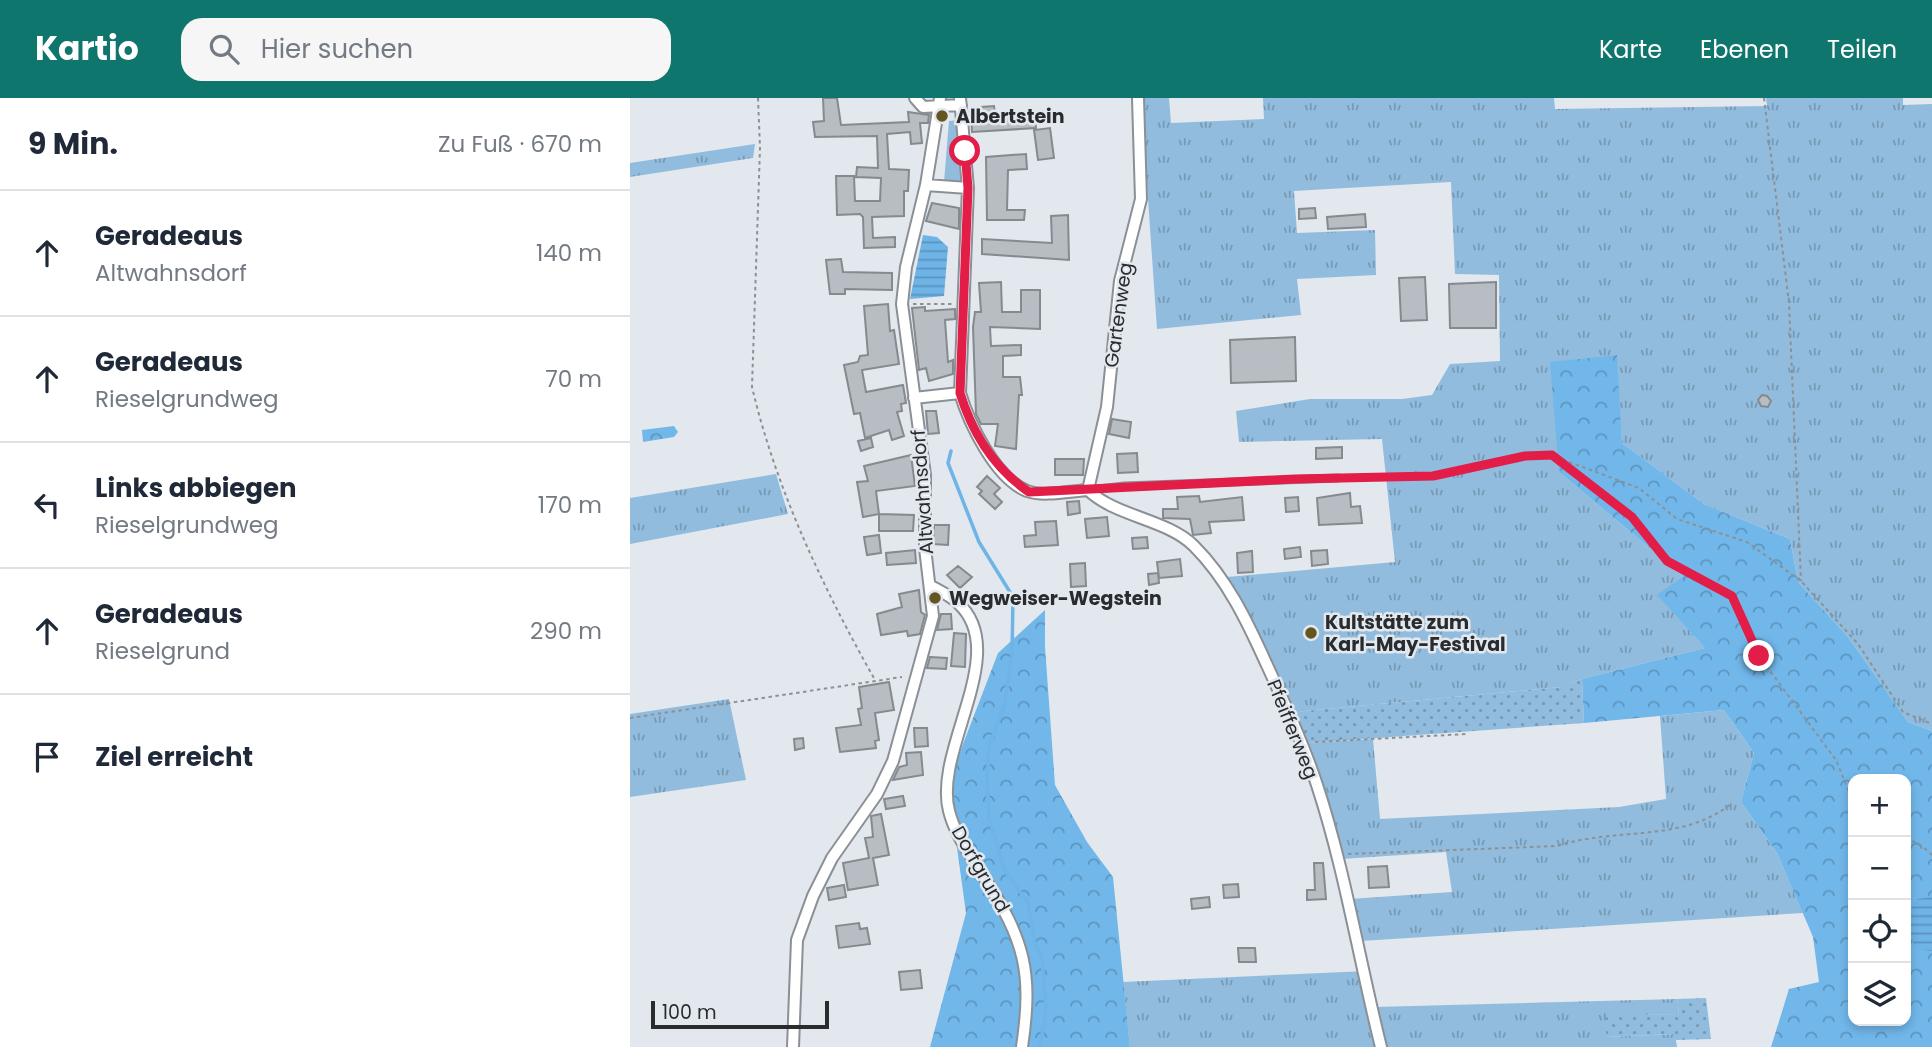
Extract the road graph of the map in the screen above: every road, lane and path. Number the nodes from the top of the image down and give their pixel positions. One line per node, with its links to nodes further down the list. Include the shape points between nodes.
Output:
1 (758, 98): 19 (path, via 752,387 796,522)
2 (915, 98): 5 (street, via 923,107)
3 (1138, 98): 15 (street, Gartenweg, via 1141,199 1120,281 1107,407)
4 (1765, 98): 16 (path, via 1789,303)
5 (940, 102): 6 (street); 7 (street, Altwahnsdorf)
6 (960, 102): 8 (street)
7 (926, 185): 8 (street); 9 (street, Altwahnsdorf)
8 (968, 188): 10 (street)
9 (902, 304): 10 (path); 12 (street, Altwahnsdorf)
10 (965, 304): 11 (street)
11 (960, 393): 12 (street); 15 (street, via 980,441 1014,481 1029,492)
12 (914, 398): 17 (street, Altwahnsdorf, via 925,475 925,548)
13 (1552, 455): 14 (path, via 1525,456 1433,476); 16 (path, via 1639,488 1677,519 1747,542); 24 (path, via 1632,517 1667,561 1732,596 1759,656 1836,760)
14 (1338, 478): 15 (lane)
15 (1088, 490): 23 (street, Pfeifferweg, via 1100,501 1192,544 1223,579 1248,623)
16 (1801, 580): 21 (path, via 1858,644 1903,712)
17 (931, 586): 18 (street, Altwahnsdorf, via 933,616); 30 (street, Dorfgrund, via 958,602 976,637 975,679 951,751 949,811 1020,941 1028,974)
18 (916, 676): 19 (path); 29 (street, Altwahnsdorf, via 892,761 877,794 832,858 797,940)
19 (875, 680): 20 (path)
20 (630, 718)
21 (1932, 724)
22 (1466, 734): 23 (path)
23 (1300, 743): 27 (street, Pfeifferweg)
24 (1848, 790)
25 (1731, 804): 27 (path, via 1712,820 1677,829 1585,837 1557,846)
26 (1911, 840): 28 (path)
27 (1337, 855): 31 (street, Pfeifferweg)
28 (1932, 855)
29 (793, 1047)
30 (1022, 1047)
31 (1381, 1047)

